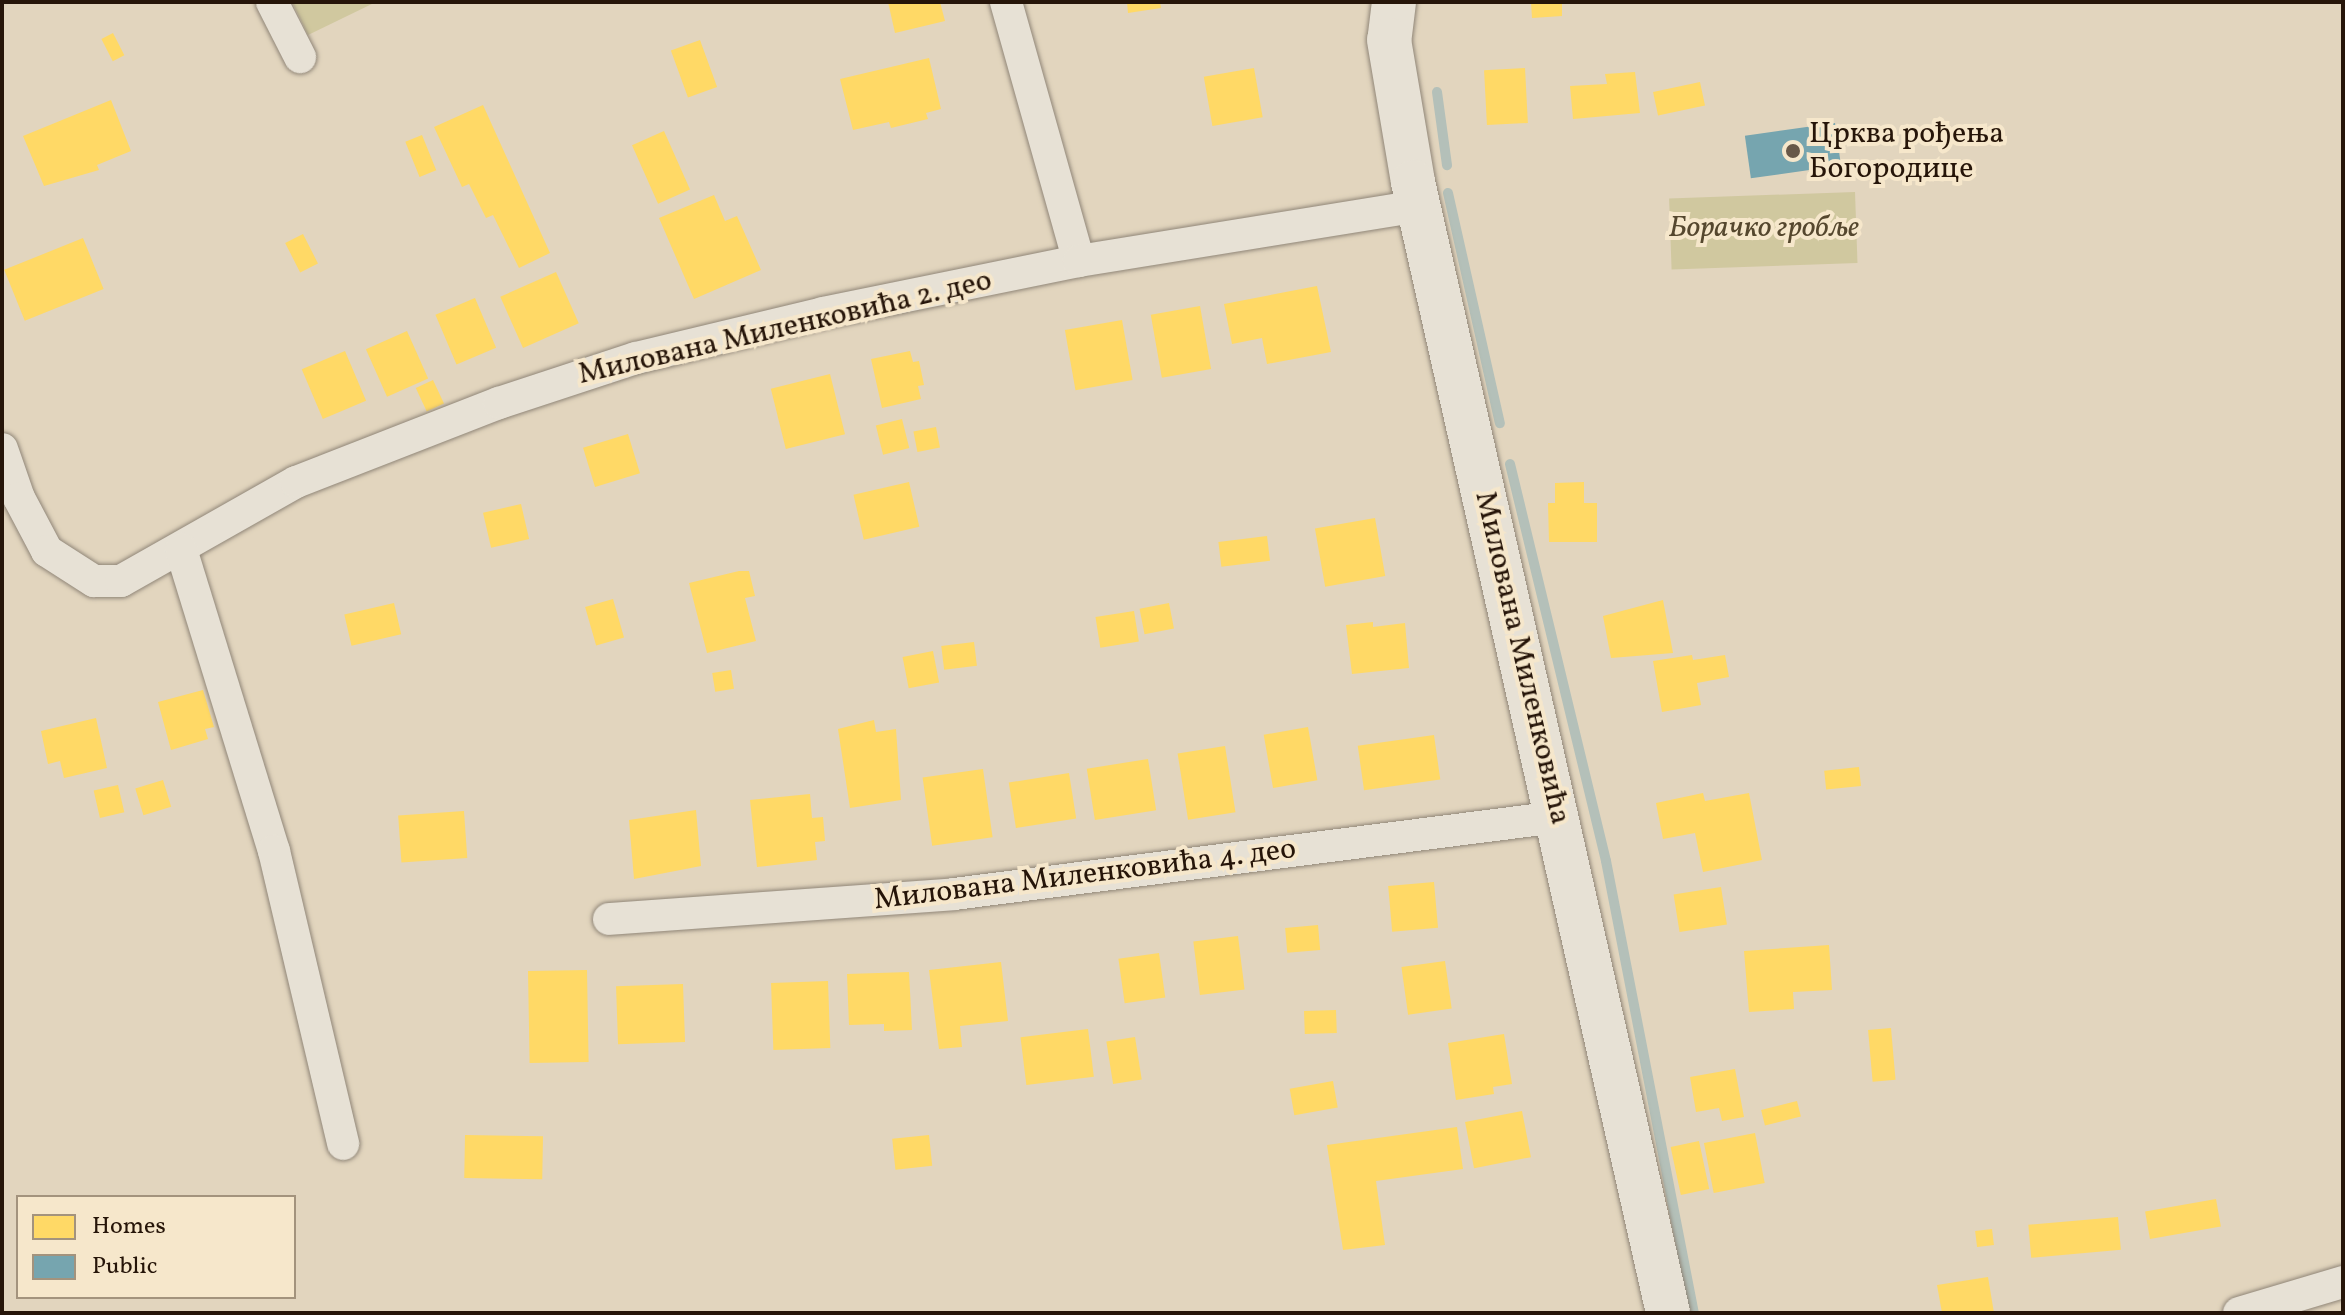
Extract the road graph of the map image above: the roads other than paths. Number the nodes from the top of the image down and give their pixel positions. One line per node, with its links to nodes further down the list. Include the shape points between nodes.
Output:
1 (272, 2): 4 (street)
2 (1006, 2): 6 (street)
3 (1389, 2): 5 (street, Милована Миленковића, via 1389,40)
4 (300, 57)
5 (1418, 206): 6 (street, Милована Миленковића 2. део); 9 (street, Милована Миленковића)
6 (1079, 261): 8 (street, Милована Миленковића 2. део, via 823,313 620,363 499,403 296,482)
7 (2, 449): 8 (street, Милована Миленковића 2. део, via 19,498 47,551 94,581 121,581)
8 (181, 549): 11 (street, via 274,851)
9 (1558, 817): 10 (street, Милована Миленковића 4. део, via 954,894); 13 (street, Милована Миленковића)
10 (609, 919)
11 (343, 1144)
12 (2343, 1282): 14 (street)
13 (1668, 1313)
14 (2239, 1313)

